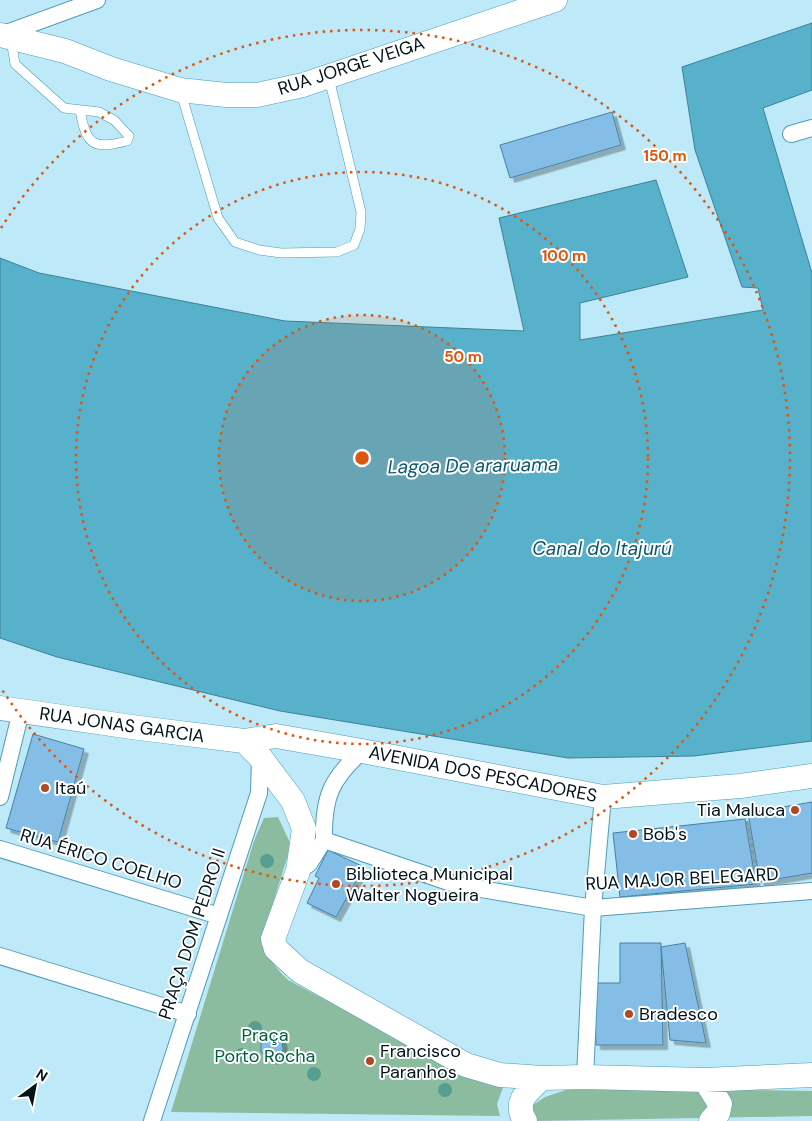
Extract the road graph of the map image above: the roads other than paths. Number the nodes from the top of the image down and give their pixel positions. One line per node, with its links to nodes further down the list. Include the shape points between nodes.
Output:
1 (97, 0): 3 (street)
2 (555, 0): 4 (main road, RUA JORGE VEIGA)
3 (4, 36): 5 (main road, RUA JORGE VEIGA, via 65,51); 6 (lane, via 16,64 64,108)
4 (329, 76): 5 (main road, RUA JORGE VEIGA, via 257,95 226,96); 5 (lane, via 361,212 358,238 348,248 337,252 259,250 243,246 229,236 218,218)
5 (180, 90)
6 (80, 110): 6 (lane, via 89,140 98,146 127,142 129,136 114,120 99,112)
7 (812, 128): 8 (street)
8 (791, 134)
9 (11, 709): 10 (main road, RUA JONAS GARCIA); 13 (street)
10 (252, 749): 11 (main road, AVENIDA DOS PESCADORES, via 276,736); 17 (main road, via 293,801 304,829); 20 (street, PRAÇA DOM PEDRO II, via 259,793)
11 (362, 751): 14 (main road, AVENIDA DOS PESCADORES); 15 (street, via 342,769 330,790 324,818)
12 (812, 776): 14 (main road, AVENIDA DOS PESCADORES)
13 (0, 797)
14 (603, 798): 19 (street)
15 (324, 840): 17 (street, via 309,864); 19 (street, RUA MAJOR BELEGARD, via 457,884)
16 (0, 849): 20 (street, RUA ÉRICO COELHO)
17 (298, 871): 25 (main road, via 273,939 284,958 300,971 466,1065 500,1075)
18 (812, 891): 19 (street, RUA MAJOR BELEGARD)
19 (593, 908): 24 (street)
20 (219, 916): 22 (street, PRAÇA DOM PEDRO II)
21 (0, 956): 22 (street)
22 (188, 1014): 27 (street, PRAÇA DOM PEDRO II)
23 (812, 1076): 26 (main road)
24 (585, 1077): 25 (main road); 26 (main road)
25 (542, 1078): 28 (main road, via 520,1102 520,1113)
26 (705, 1080): 29 (main road, via 720,1104)
27 (152, 1121)
28 (525, 1121)
29 (711, 1121)

